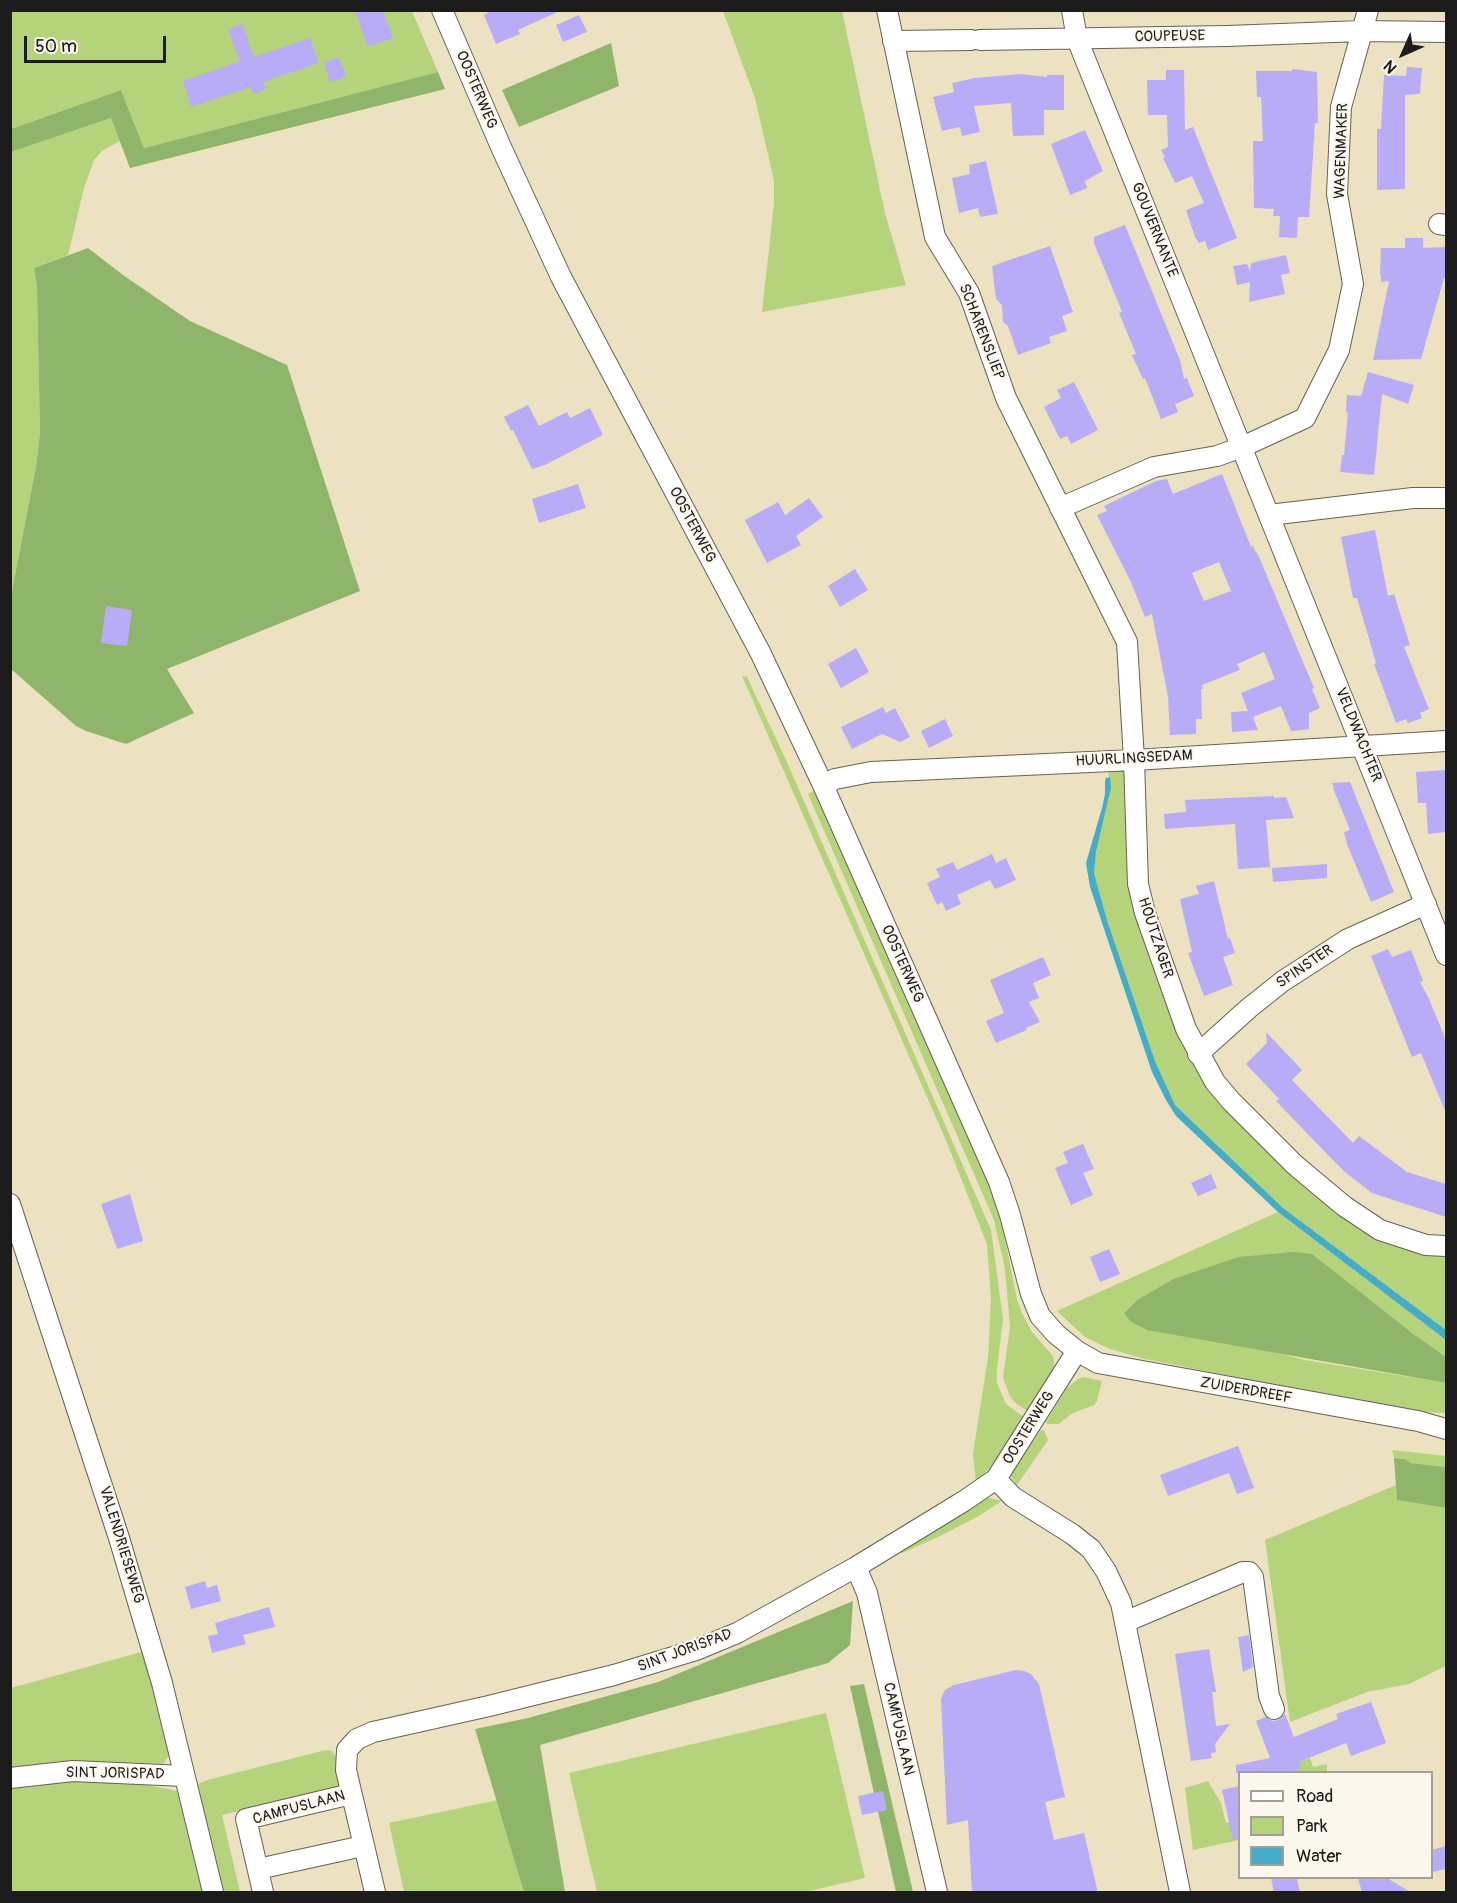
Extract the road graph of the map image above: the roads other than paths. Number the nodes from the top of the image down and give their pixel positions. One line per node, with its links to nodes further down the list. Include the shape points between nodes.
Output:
1 (442, 10): 16 (street, OOSTERWEG, via 561,277 760,652)
2 (887, 10): 8 (street, SCHARENSLIEP)
3 (1072, 10): 7 (street, GOUVERNANTE)
4 (1368, 10): 5 (street, WAGENMAKER)
5 (1361, 31): 6 (street, COUPEUSE); 7 (street, COUPEUSE); 9 (street, WAGENMAKER, via 1341,107 1337,194 1353,284 1339,350 1305,418)
6 (1446, 32)
7 (1077, 39): 8 (street, COUPEUSE); 9 (street, GOUVERNANTE)
8 (893, 40): 11 (street, SCHARENSLIEP, via 935,237 969,293 1006,398)
9 (1242, 447): 11 (street, WAGENMAKER, via 1217,456 1154,467); 12 (street, VELDWACHTER)
10 (1446, 498): 12 (street, via 1413,498)
11 (1060, 508): 15 (street, HOUTZAGER, via 1127,642)
12 (1269, 515): 14 (street, VELDWACHTER)
13 (1446, 741): 14 (street, HUURLINGSEDAM)
14 (1362, 745): 15 (street, HUURLINGSEDAM); 17 (street, VELDWACHTER)
15 (1134, 760): 16 (street, HUURLINGSEDAM, via 871,772); 19 (street, HOUTZAGER, via 1138,884 1167,976)
16 (822, 785): 22 (street, OOSTERWEG, via 999,1182 1040,1316)
17 (1426, 904): 18 (street, VELDWACHTER); 19 (street, SPINSTER, via 1348,939 1283,981)
18 (1446, 955)
19 (1198, 1054): 21 (street, HOUTZAGER, via 1231,1101 1295,1165 1344,1206 1380,1230 1426,1245)
20 (10, 1204): 31 (street, VALENDRIESEWEG, via 120,1538 165,1692)
21 (1446, 1246)
22 (1077, 1351): 24 (street, ZUIDERDREEF, via 1098,1363); 26 (street, OOSTERWEG)
23 (1446, 1420): 24 (street, ZUIDERDREEF)
24 (1418, 1422): 25 (street, ZUIDERDREEF)
25 (1446, 1429)
26 (996, 1479): 27 (street, SINT JORISPAD); 28 (street, OOSTERWEG, via 1013,1497 1091,1549 1121,1603)
27 (856, 1567): 30 (street, SINT JORISPAD, via 737,1633 696,1650 614,1675 373,1732 357,1739); 39 (street, CAMPUSLAAN, via 867,1593)
28 (1125, 1622): 29 (street, via 1249,1572 1253,1577); 40 (street, OOSTERWEG)
29 (1274, 1709)
30 (347, 1750): 33 (street, CAMPUSLAAN, via 345,1770)
31 (184, 1776): 32 (street, SINT JORISPAD, via 74,1771); 36 (street, VALENDRIESEWEG)
32 (10, 1778)
33 (351, 1794): 34 (street, CAMPUSLAAN); 35 (street, CAMPUSLAAN, via 246,1819)
34 (363, 1846): 35 (street); 38 (street, CAMPUSLAAN)
35 (258, 1869): 37 (street, CAMPUSLAAN)
36 (213, 1893)
37 (263, 1893)
38 (375, 1893)
39 (936, 1893)
40 (1180, 1893)

